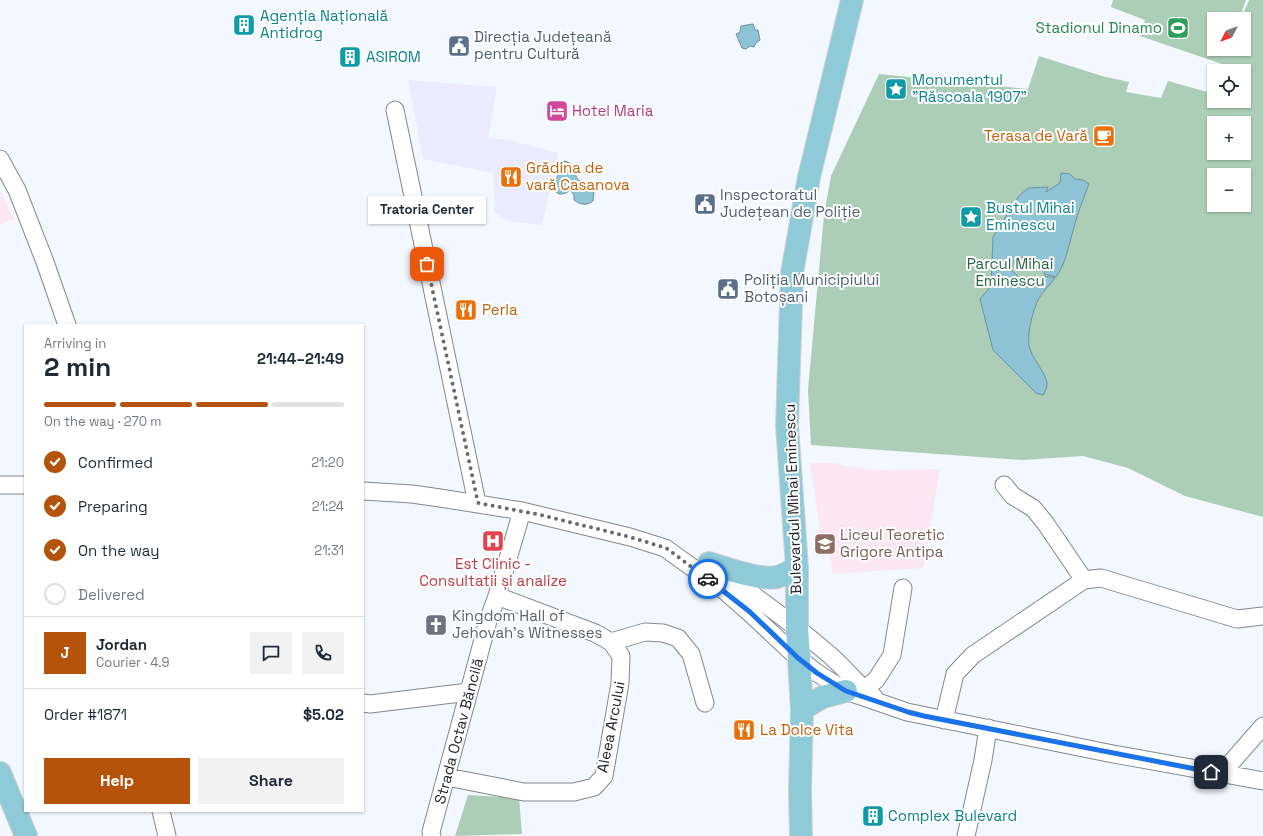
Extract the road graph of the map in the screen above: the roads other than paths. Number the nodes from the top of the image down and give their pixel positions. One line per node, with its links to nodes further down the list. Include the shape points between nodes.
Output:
1 (852, 0): 13 (main road, Bulevardul Mihai Eminescu, via 808,177 792,272 787,425)
2 (395, 110): 9 (street)
3 (0, 159): 4 (street, via 17,190)
4 (67, 324)
5 (0, 485): 6 (street)
6 (24, 485)
7 (1004, 485): 14 (street, via 1013,496 1033,508)
8 (364, 491): 9 (street, via 412,494)
9 (478, 503): 10 (street)
10 (522, 511): 11 (street); 16 (street, Strada Octav Băncilă)
11 (666, 548): 12 (street); 20 (street, via 725,591)
12 (709, 563): 13 (main road, via 767,578); 18 (street)
13 (797, 568): 18 (main road, Bulevardul Mihai Eminescu)
14 (1084, 580): 17 (street, via 1101,578 1237,619); 26 (street, via 962,665 955,674)
15 (903, 588): 21 (street, via 892,655 876,680)
16 (497, 596): 19 (street, via 595,633); 22 (street, Strada Octav Băncilă)
17 (1263, 616)
18 (797, 627): 20 (main road, Bulevardul Mihai Eminescu); 21 (street, via 831,656)
19 (611, 642): 24 (street, via 645,632 663,633 678,638 691,654); 31 (street, Aleea Arcului, via 621,656 620,683 604,776 594,787 574,792 524,792)
20 (798, 658): 21 (street, via 817,673); 25 (main road, Bulevardul Mihai Eminescu)
21 (855, 690): 25 (main road, via 823,697); 26 (street, via 884,704)
22 (469, 692): 23 (street); 31 (street, Strada Octav Băncilă)
23 (364, 703)
24 (705, 703)
25 (802, 709): 37 (main road, Bulevardul Mihai Eminescu)
26 (944, 720): 28 (street)
27 (1263, 726): 30 (street)
28 (988, 728): 30 (street); 38 (street)
29 (0, 773): 34 (main road)
30 (1222, 774): 32 (street)
31 (447, 777): 36 (street, Strada Octav Băncilă)
32 (1263, 781)
33 (161, 812): 35 (street)
34 (26, 836)
35 (167, 836)
36 (432, 836)
37 (801, 836)
38 (966, 836)

